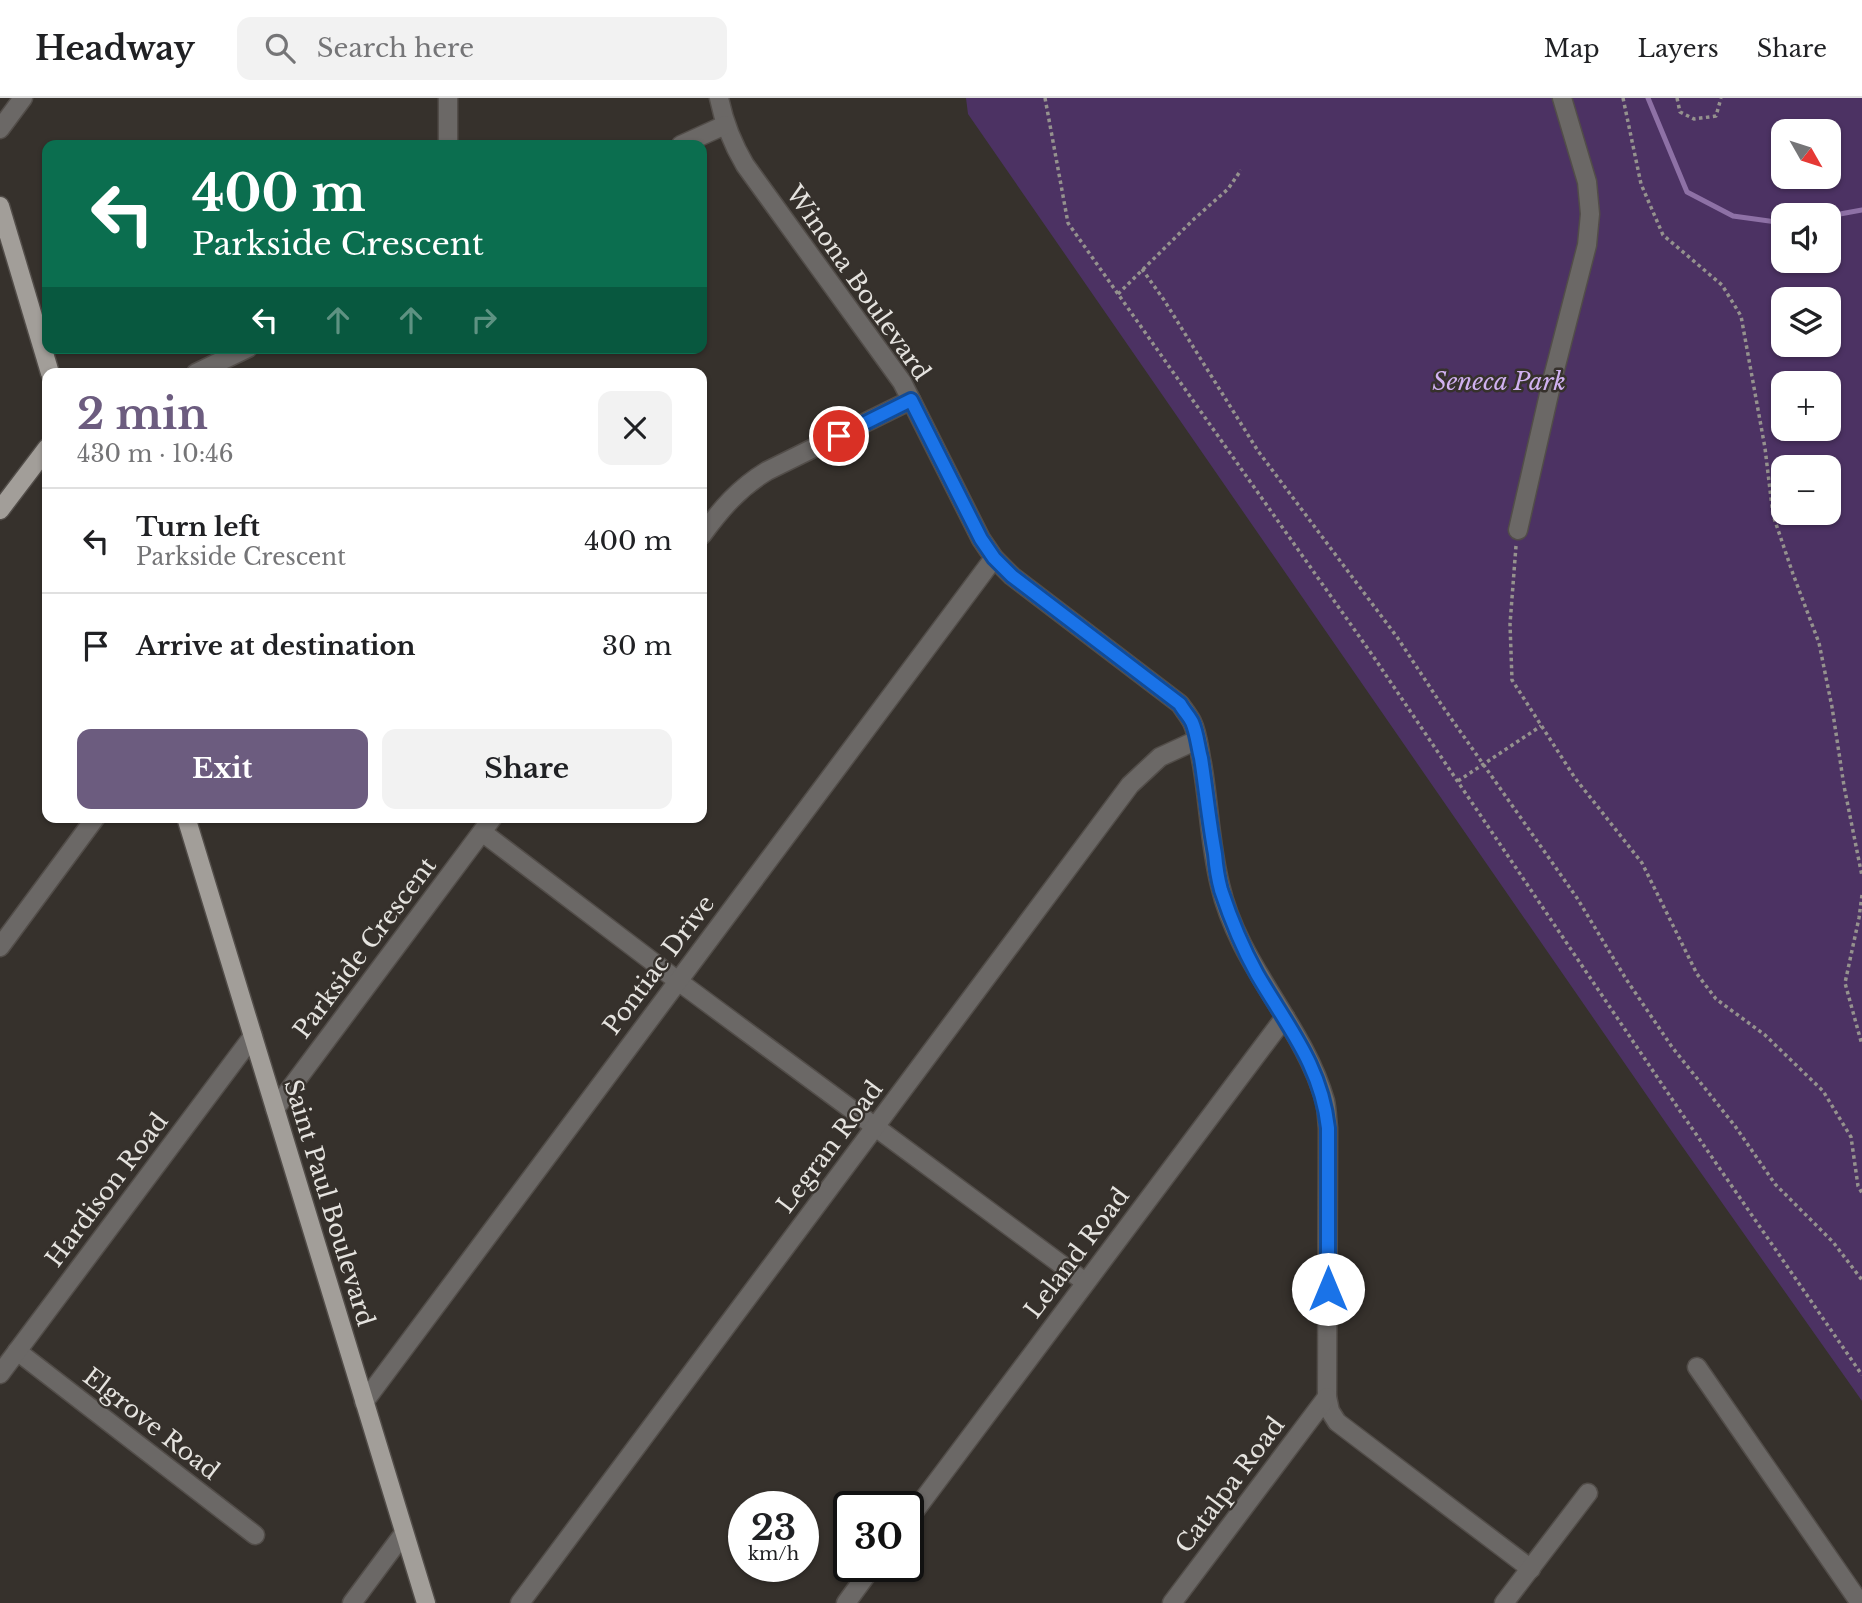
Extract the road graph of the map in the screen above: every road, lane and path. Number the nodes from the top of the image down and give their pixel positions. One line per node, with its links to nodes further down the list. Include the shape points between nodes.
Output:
1 (23, 98): 10 (street)
2 (448, 98): 11 (street)
3 (719, 98): 9 (street, Winona Boulevard)
4 (1045, 98): 16 (path, via 1068,223)
5 (1562, 98): 24 (street, via 1587,182 1587,245)
6 (1623, 98): 33 (path, via 1641,184 1663,235 1722,285 1741,316 1773,515 1819,643)
7 (1677, 98): 8 (path, via 1680,112 1694,119 1716,116)
8 (1721, 98)
9 (725, 125): 12 (street); 20 (street, Winona Boulevard, via 745,165)
10 (0, 129)
11 (448, 140)
12 (692, 140)
13 (1241, 170): 15 (path, via 1228,189)
14 (0, 206): 17 (main road)
15 (1142, 269): 16 (path); 28 (path, via 1258,451 1397,637)
16 (1118, 294): 29 (path)
17 (42, 346)
18 (236, 354): 19 (street)
19 (206, 368)
20 (911, 400): 23 (street, via 767,471 733,496); 25 (street, Winona Boulevard)
21 (42, 455): 22 (main road)
22 (0, 510)
23 (707, 530)
24 (1518, 530): 26 (path, via 1510,624 1512,680)
25 (994, 558): 27 (street, Winona Boulevard, via 1180,704); 36 (street, Pontiac Drive)
26 (1541, 726): 28 (path); 42 (path, via 1642,863 1698,974 1716,999 1765,1035 1823,1091 1851,1137)
27 (1197, 740): 37 (street, Winona Boulevard, via 1220,887 1234,929); 41 (street, Legran Road, via 1160,757 1130,785)
28 (1484, 765): 29 (path); 43 (path, via 1672,1046 1775,1184 1833,1242)
29 (1458, 782): 48 (path)
30 (92, 823): 35 (street)
31 (188, 823): 38 (main road, Saint Paul Boulevard)
32 (488, 824): 36 (street); 40 (street, Parkside Crescent)
33 (1862, 876)
34 (1862, 895): 39 (path, via 1845,983)
35 (0, 947)
36 (678, 981): 41 (street); 50 (street, Pontiac Drive)
37 (1285, 1017): 44 (street, Leland Road); 49 (street, Winona Boulevard, via 1318,1080 1328,1128)
38 (253, 1036): 40 (main road, Saint Paul Boulevard); 45 (street, Hardison Road)
39 (1862, 1045)
40 (275, 1109): 50 (main road, Saint Paul Boulevard)
41 (876, 1127): 44 (street); 59 (street, Legran Road)
42 (1862, 1193)
43 (1862, 1280)
44 (1085, 1282): 52 (street, Leland Road)
45 (17, 1351): 47 (street, Hardison Road); 54 (street, Elgrove Road)
46 (1697, 1367): 63 (street)
47 (0, 1374)
48 (1862, 1375)
49 (1327, 1397): 55 (street, Winona Boulevard, via 1337,1422); 61 (street, Catalpa Road)
50 (364, 1402): 53 (main road, Saint Paul Boulevard)
51 (1588, 1493): 55 (street)
52 (924, 1498)
53 (404, 1533): 57 (street); 58 (main road, Saint Paul Boulevard)
54 (254, 1535)
55 (1531, 1569): 62 (street)
56 (861, 1582): 60 (street)
57 (352, 1603)
58 (426, 1603)
59 (520, 1603)
60 (846, 1603)
61 (1172, 1603)
62 (1504, 1603)
63 (1860, 1603)

